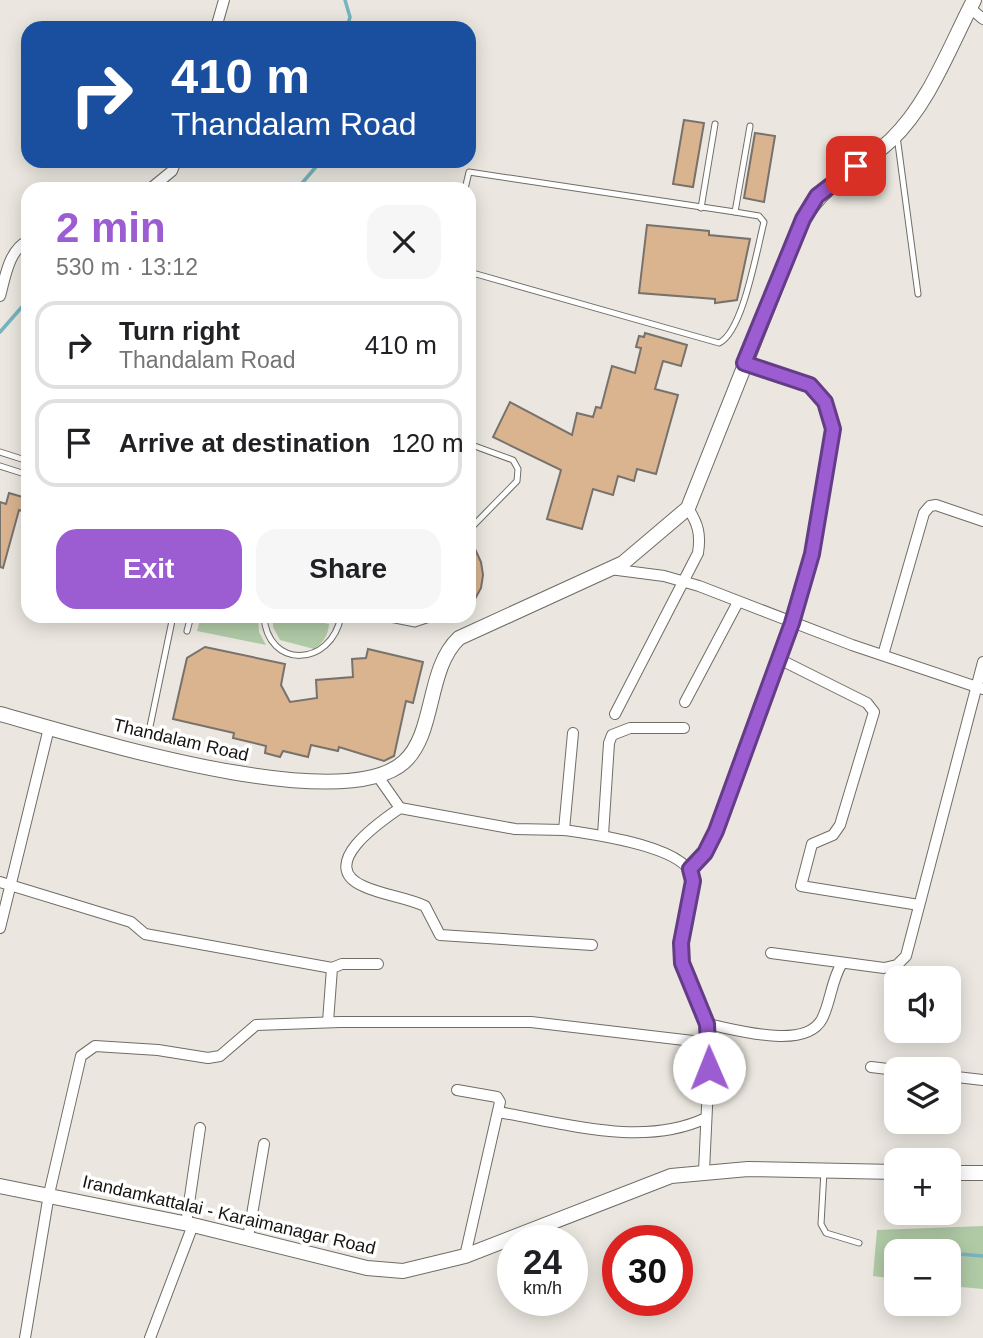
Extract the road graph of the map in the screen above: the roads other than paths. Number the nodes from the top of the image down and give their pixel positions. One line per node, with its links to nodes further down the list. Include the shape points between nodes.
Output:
1 (224, 0): 4 (street)
2 (972, 4): 3 (street); 7 (street, Thandalam Road, via 919,104)
3 (983, 19)
4 (218, 21)
5 (715, 124): 11 (lane)
6 (750, 126): 12 (lane)
7 (897, 133): 15 (lane); 17 (street, Thandalam Road, via 817,196 803,219)
8 (173, 168): 9 (street)
9 (159, 182)
10 (466, 182): 11 (lane, via 469,172)
11 (701, 208): 12 (lane)
12 (735, 212): 14 (lane, via 759,216 764,222 739,315 719,343)
13 (21, 245): 16 (street, via 9,263)
14 (476, 274)
15 (918, 294)
16 (0, 296)
17 (744, 363): 23 (street, Thandalam Road); 33 (street, via 810,385 825,402 833,429 812,554)
18 (476, 447): 25 (lane, via 513,460 518,469 517,481)
19 (0, 452): 20 (lane)
20 (21, 459)
21 (0, 466): 22 (lane)
22 (21, 473)
23 (688, 508): 26 (street, Thandalam Road); 27 (street, via 701,536)
24 (983, 521): 35 (street, via 936,505 924,513)
25 (476, 523)
26 (610, 569): 27 (street); 46 (street, Thandalam Road, via 459,638 446,651 419,737 405,762)
27 (684, 582): 28 (street); 40 (street)
28 (738, 602): 33 (street); 39 (street)
29 (172, 623): 45 (lane)
30 (189, 623): 34 (lane)
31 (265, 623): 32 (lane, via 274,643 304,656 328,645)
32 (339, 623)
33 (792, 623): 35 (street); 36 (street)
34 (187, 631)
35 (883, 655): 38 (street)
36 (779, 659): 50 (street, via 716,831); 52 (street, via 867,703 874,712 840,825 833,835 812,844 801,886)
37 (983, 662): 38 (street)
38 (980, 688): 52 (street)
39 (685, 702)
40 (615, 714)
41 (0, 715): 42 (street, Thandalam Road)
42 (49, 728): 46 (street, Thandalam Road, via 231,775 340,782); 51 (street)
43 (684, 728): 49 (street, via 630,728 612,735)
44 (573, 733): 48 (street)
45 (148, 736)
46 (379, 778): 47 (street)
47 (400, 808): 48 (street, via 515,829); 54 (street, via 368,830 350,853 347,869 352,880 425,906 440,935)
48 (564, 831): 49 (street)
49 (603, 835): 50 (street, via 678,858)
50 (690, 869): 60 (street, via 693,881 681,943 682,963)
51 (5, 884): 53 (street); 58 (street, via 131,922 145,934)
52 (919, 905): 56 (street, via 906,956 897,965 884,968)
53 (0, 928)
54 (592, 945)
55 (771, 953): 56 (street)
56 (842, 962): 60 (street, via 820,1024 809,1033 765,1034)
57 (378, 964): 58 (street)
58 (332, 968): 59 (street)
59 (328, 1022): 61 (street, via 531,1022); 77 (street, via 256,1025 220,1056 208,1058 158,1050 87,1049 81,1056)
60 (707, 1024): 61 (street)
61 (710, 1043): 68 (street)
62 (871, 1067): 63 (street)
63 (884, 1069)
64 (961, 1077): 65 (street)
65 (983, 1080)
66 (457, 1090): 67 (street, via 497,1097)
67 (498, 1112): 68 (street, via 631,1131 668,1132); 81 (street)
68 (706, 1118): 71 (street)
69 (200, 1128): 78 (street)
70 (264, 1144): 79 (street)
71 (704, 1171): 72 (street, Irandamkattalai - Karaimanagar Road); 81 (street, Irandamkattalai - Karaimanagar Road, via 671,1175)
72 (824, 1171): 73 (street, Irandamkattalai - Karaimanagar Road); 80 (lane, via 821,1224 826,1233)
73 (884, 1172)
74 (961, 1173): 75 (street)
75 (983, 1173)
76 (0, 1185): 77 (street, Irandamkattalai - Karaimanagar Road)
77 (49, 1194): 78 (street, Irandamkattalai - Karaimanagar Road); 82 (street)
78 (189, 1224): 79 (street, Irandamkattalai - Karaimanagar Road); 83 (street)
79 (248, 1238): 81 (street, Irandamkattalai - Karaimanagar Road, via 367,1268 402,1271)
80 (859, 1243)
81 (466, 1256)
82 (25, 1338)
83 (150, 1338)

